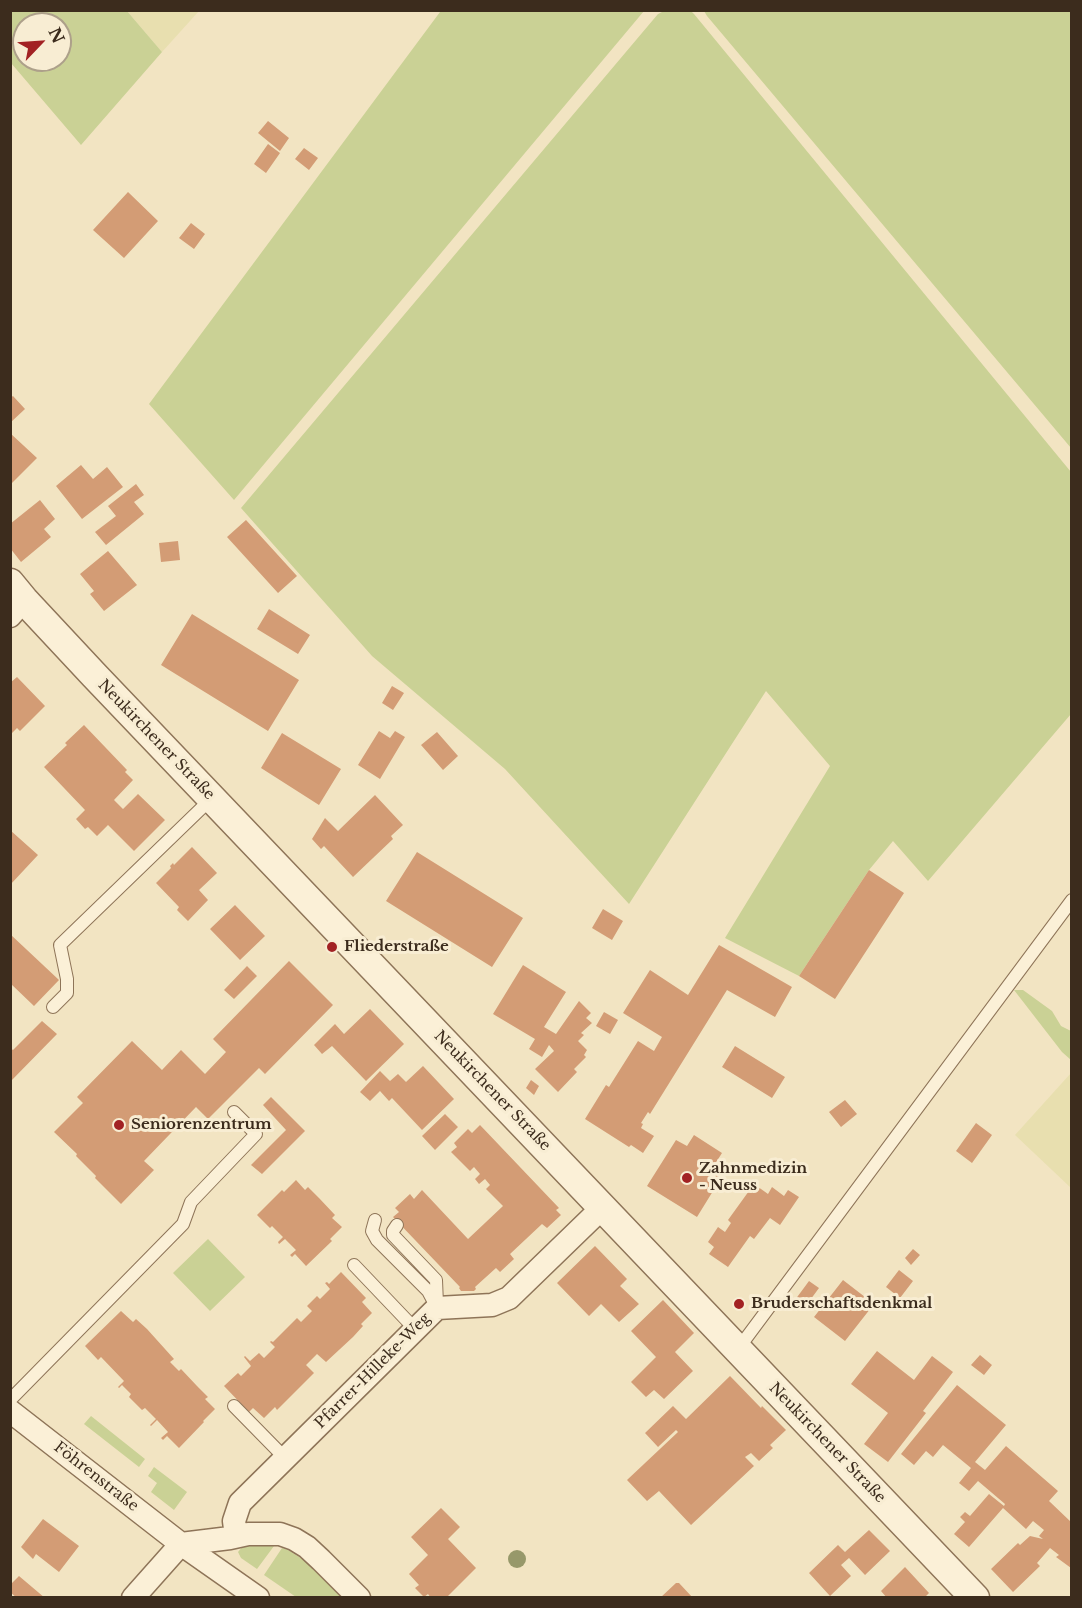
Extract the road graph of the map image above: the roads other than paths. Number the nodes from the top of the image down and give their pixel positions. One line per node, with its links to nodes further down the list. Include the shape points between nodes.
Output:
1 (15, 600): 2 (street, Neukirchener Straße)
2 (212, 798): 4 (lane, via 60,945 67,993); 6 (street, Neukirchener Straße)
3 (1071, 900): 12 (lane)
4 (54, 1007)
5 (234, 1112): 13 (lane, via 256,1134 191,1202 183,1224)
6 (603, 1207): 10 (street, Pfarrer-Hilleke-Weg, via 509,1298 492,1305); 12 (street, Neukirchener Straße)
7 (375, 1220): 10 (lane, via 372,1231 376,1240 428,1291)
8 (397, 1225): 10 (lane, via 393,1235 436,1280)
9 (354, 1265): 11 (lane)
10 (437, 1308): 11 (street, Pfarrer-Hilleke-Weg)
11 (415, 1329): 16 (street, Pfarrer-Hilleke-Weg)
12 (738, 1350): 22 (street, Neukirchener Straße)
13 (10, 1400)
14 (234, 1406): 16 (lane)
15 (10, 1411): 18 (street, Föhrenstraße)
16 (285, 1458): 17 (street, Pfarrer-Hilleke-Weg, via 240,1503 234,1521)
17 (236, 1536): 18 (street); 21 (street, via 268,1533 294,1539)
18 (181, 1544): 19 (street); 20 (street, Föhrenstraße)
19 (133, 1598)
20 (258, 1598)
21 (359, 1598)
22 (975, 1598)

